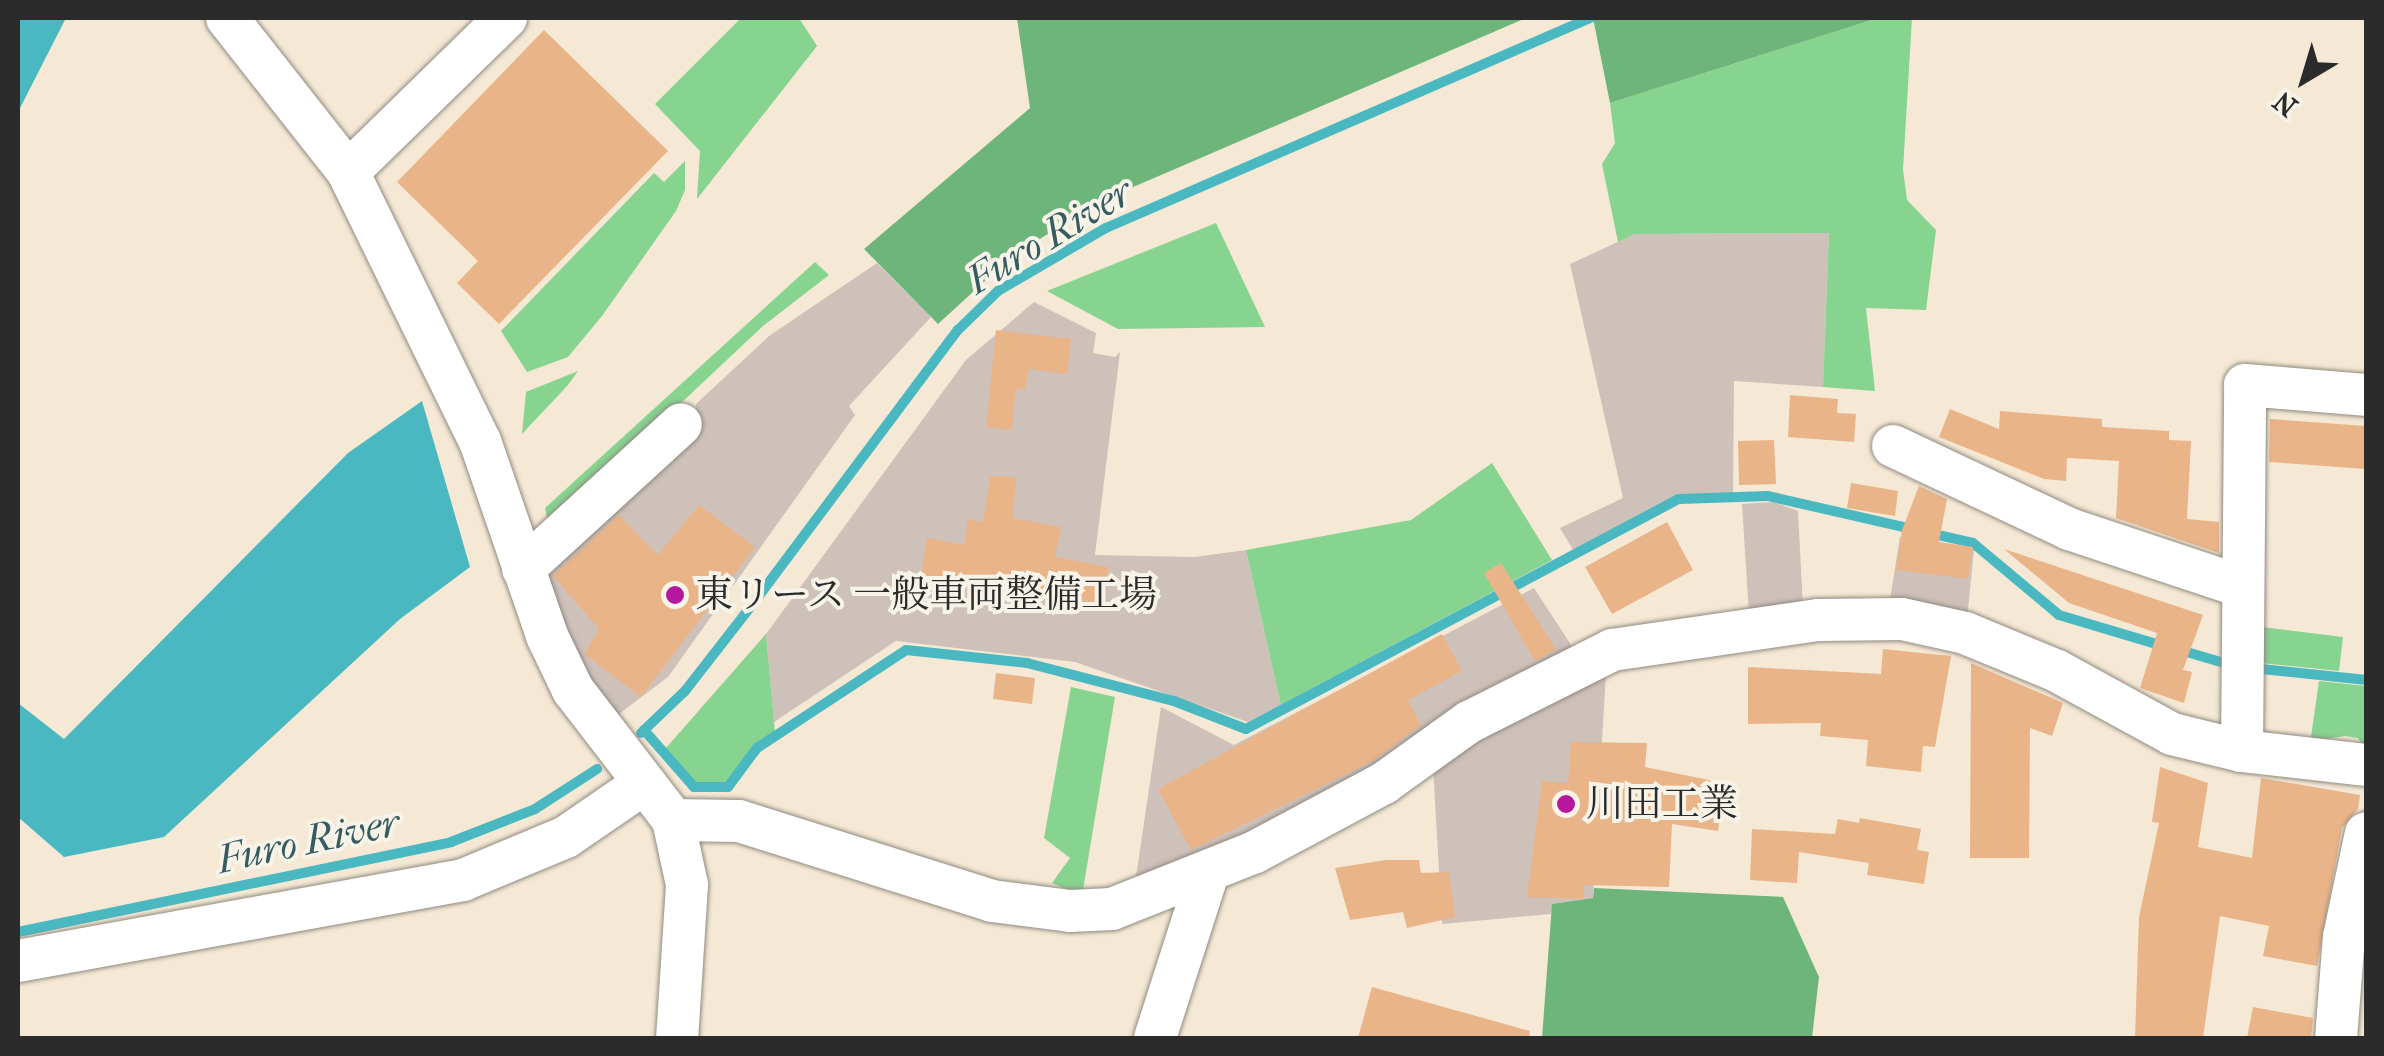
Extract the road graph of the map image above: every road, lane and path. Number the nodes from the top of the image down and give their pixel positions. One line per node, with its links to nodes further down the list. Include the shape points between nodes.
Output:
1 (228, 18): 3 (street)
2 (506, 18): 3 (street)
3 (348, 172): 7 (street, via 480,441)
4 (2366, 395): 8 (street, via 2245,385)
5 (680, 424): 7 (street)
6 (1893, 446): 8 (street, via 2069,530)
7 (524, 569): 11 (street, via 573,690)
8 (2243, 587): 9 (street)
9 (2242, 751): 10 (street); 14 (street, via 2172,734 2057,671 1965,633 1902,619 1714,630 1612,650 1526,690 1384,783)
10 (2366, 764)
11 (643, 784): 12 (street); 15 (street, via 566,837 463,880)
12 (673, 820): 14 (street, via 739,820 992,901 1041,908 1112,908); 16 (street, via 687,885)
13 (2366, 834): 18 (street, via 2344,937)
14 (1207, 876): 17 (street)
15 (18, 962)
16 (678, 1038)
17 (1154, 1038)
18 (2336, 1038)

